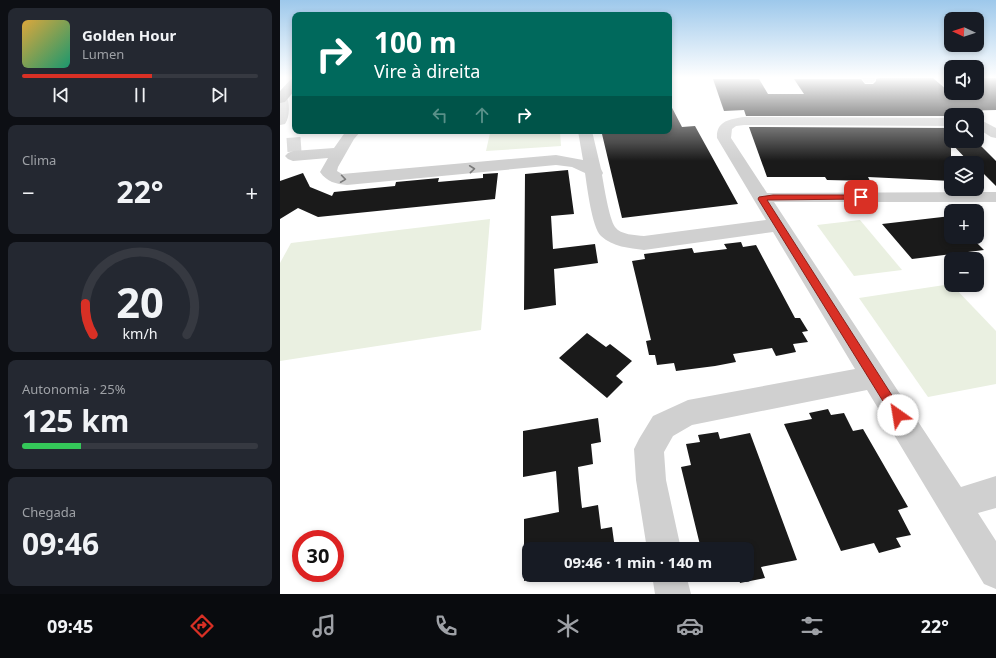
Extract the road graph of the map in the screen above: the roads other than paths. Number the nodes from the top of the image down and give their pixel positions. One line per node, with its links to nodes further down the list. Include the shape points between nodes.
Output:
1 (281, 106): 2 (street)
2 (280, 121)
3 (944, 122): 14 (street, via 733,122 723,131 724,138)
4 (984, 122): 5 (street)
5 (996, 122)
6 (984, 126): 7 (street)
7 (996, 134)
8 (586, 136): 11 (street, via 573,154); 12 (street)
9 (346, 141): 10 (street); 11 (street, one-way to 11, via 328,172 337,179)
10 (297, 150)
11 (556, 160): 12 (street, via 580,164)
12 (594, 173): 15 (street, via 607,232 624,241 644,243)
13 (996, 197): 14 (street)
14 (762, 199): 15 (street)
15 (778, 225): 16 (street)
16 (874, 376): 18 (street); 19 (street, via 688,413 662,426 649,449 651,480)
17 (996, 492): 18 (street)
18 (954, 505): 20 (street)
19 (663, 542)
20 (996, 572)
21 (670, 582): 22 (street)
22 (673, 594)

